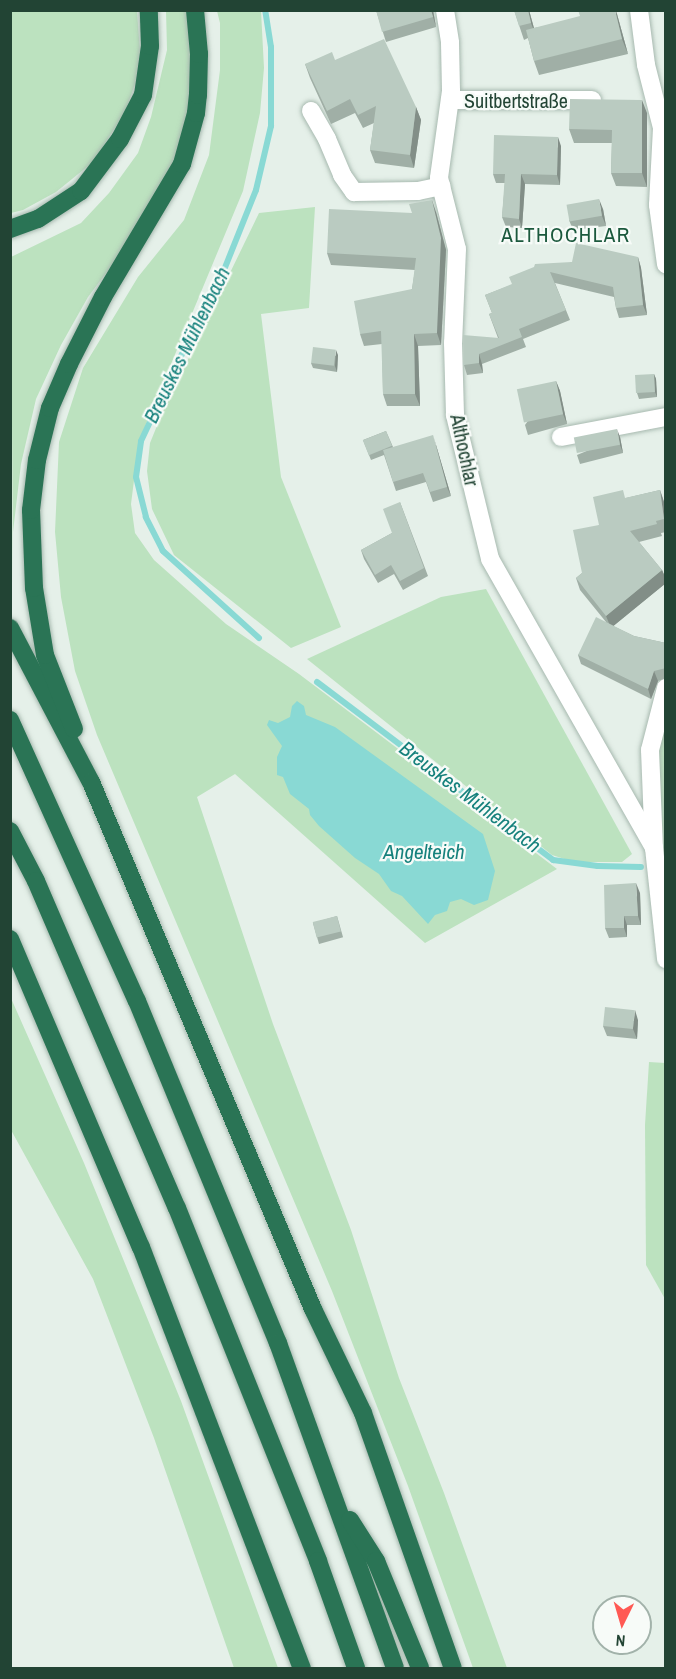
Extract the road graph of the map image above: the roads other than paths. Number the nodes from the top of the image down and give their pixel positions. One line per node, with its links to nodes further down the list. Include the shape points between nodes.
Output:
1 (149, 10): 12 (highway, via 150,46 143,95 120,139 81,191 38,219)
2 (195, 10): 19 (highway, via 198,96 182,164 103,297 69,364 46,422 34,484 34,588 45,655)
3 (445, 10): 5 (street, Althochlar, via 450,43)
4 (639, 10): 8 (street)
5 (450, 100): 6 (street, Suitbertstraße); 11 (street, Althochlar)
6 (610, 100)
7 (632, 100): 8 (street)
8 (655, 100): 10 (street)
9 (311, 111): 11 (street, via 354,192 418,191)
10 (664, 128): 13 (street, via 657,206)
11 (441, 186): 21 (street, Althochlar, via 457,249 455,415 490,559)
12 (10, 229)
13 (666, 264)
14 (666, 417): 15 (street)
15 (561, 437)
16 (10, 628): 19 (highway)
17 (666, 688): 21 (street, via 650,750)
18 (10, 720): 24 (highway, via 137,1001 222,1205 278,1343)
19 (91, 782): 29 (highway, via 313,1308 363,1413)
20 (10, 831): 26 (highway, via 36,881 177,1208 314,1550)
21 (654, 848): 23 (street)
22 (10, 939): 25 (highway, via 141,1247)
23 (666, 959)
24 (332, 1493): 27 (highway); 28 (highway, via 376,1561)
25 (303, 1668)
26 (356, 1668)
27 (395, 1668)
28 (420, 1668)
29 (453, 1668)

